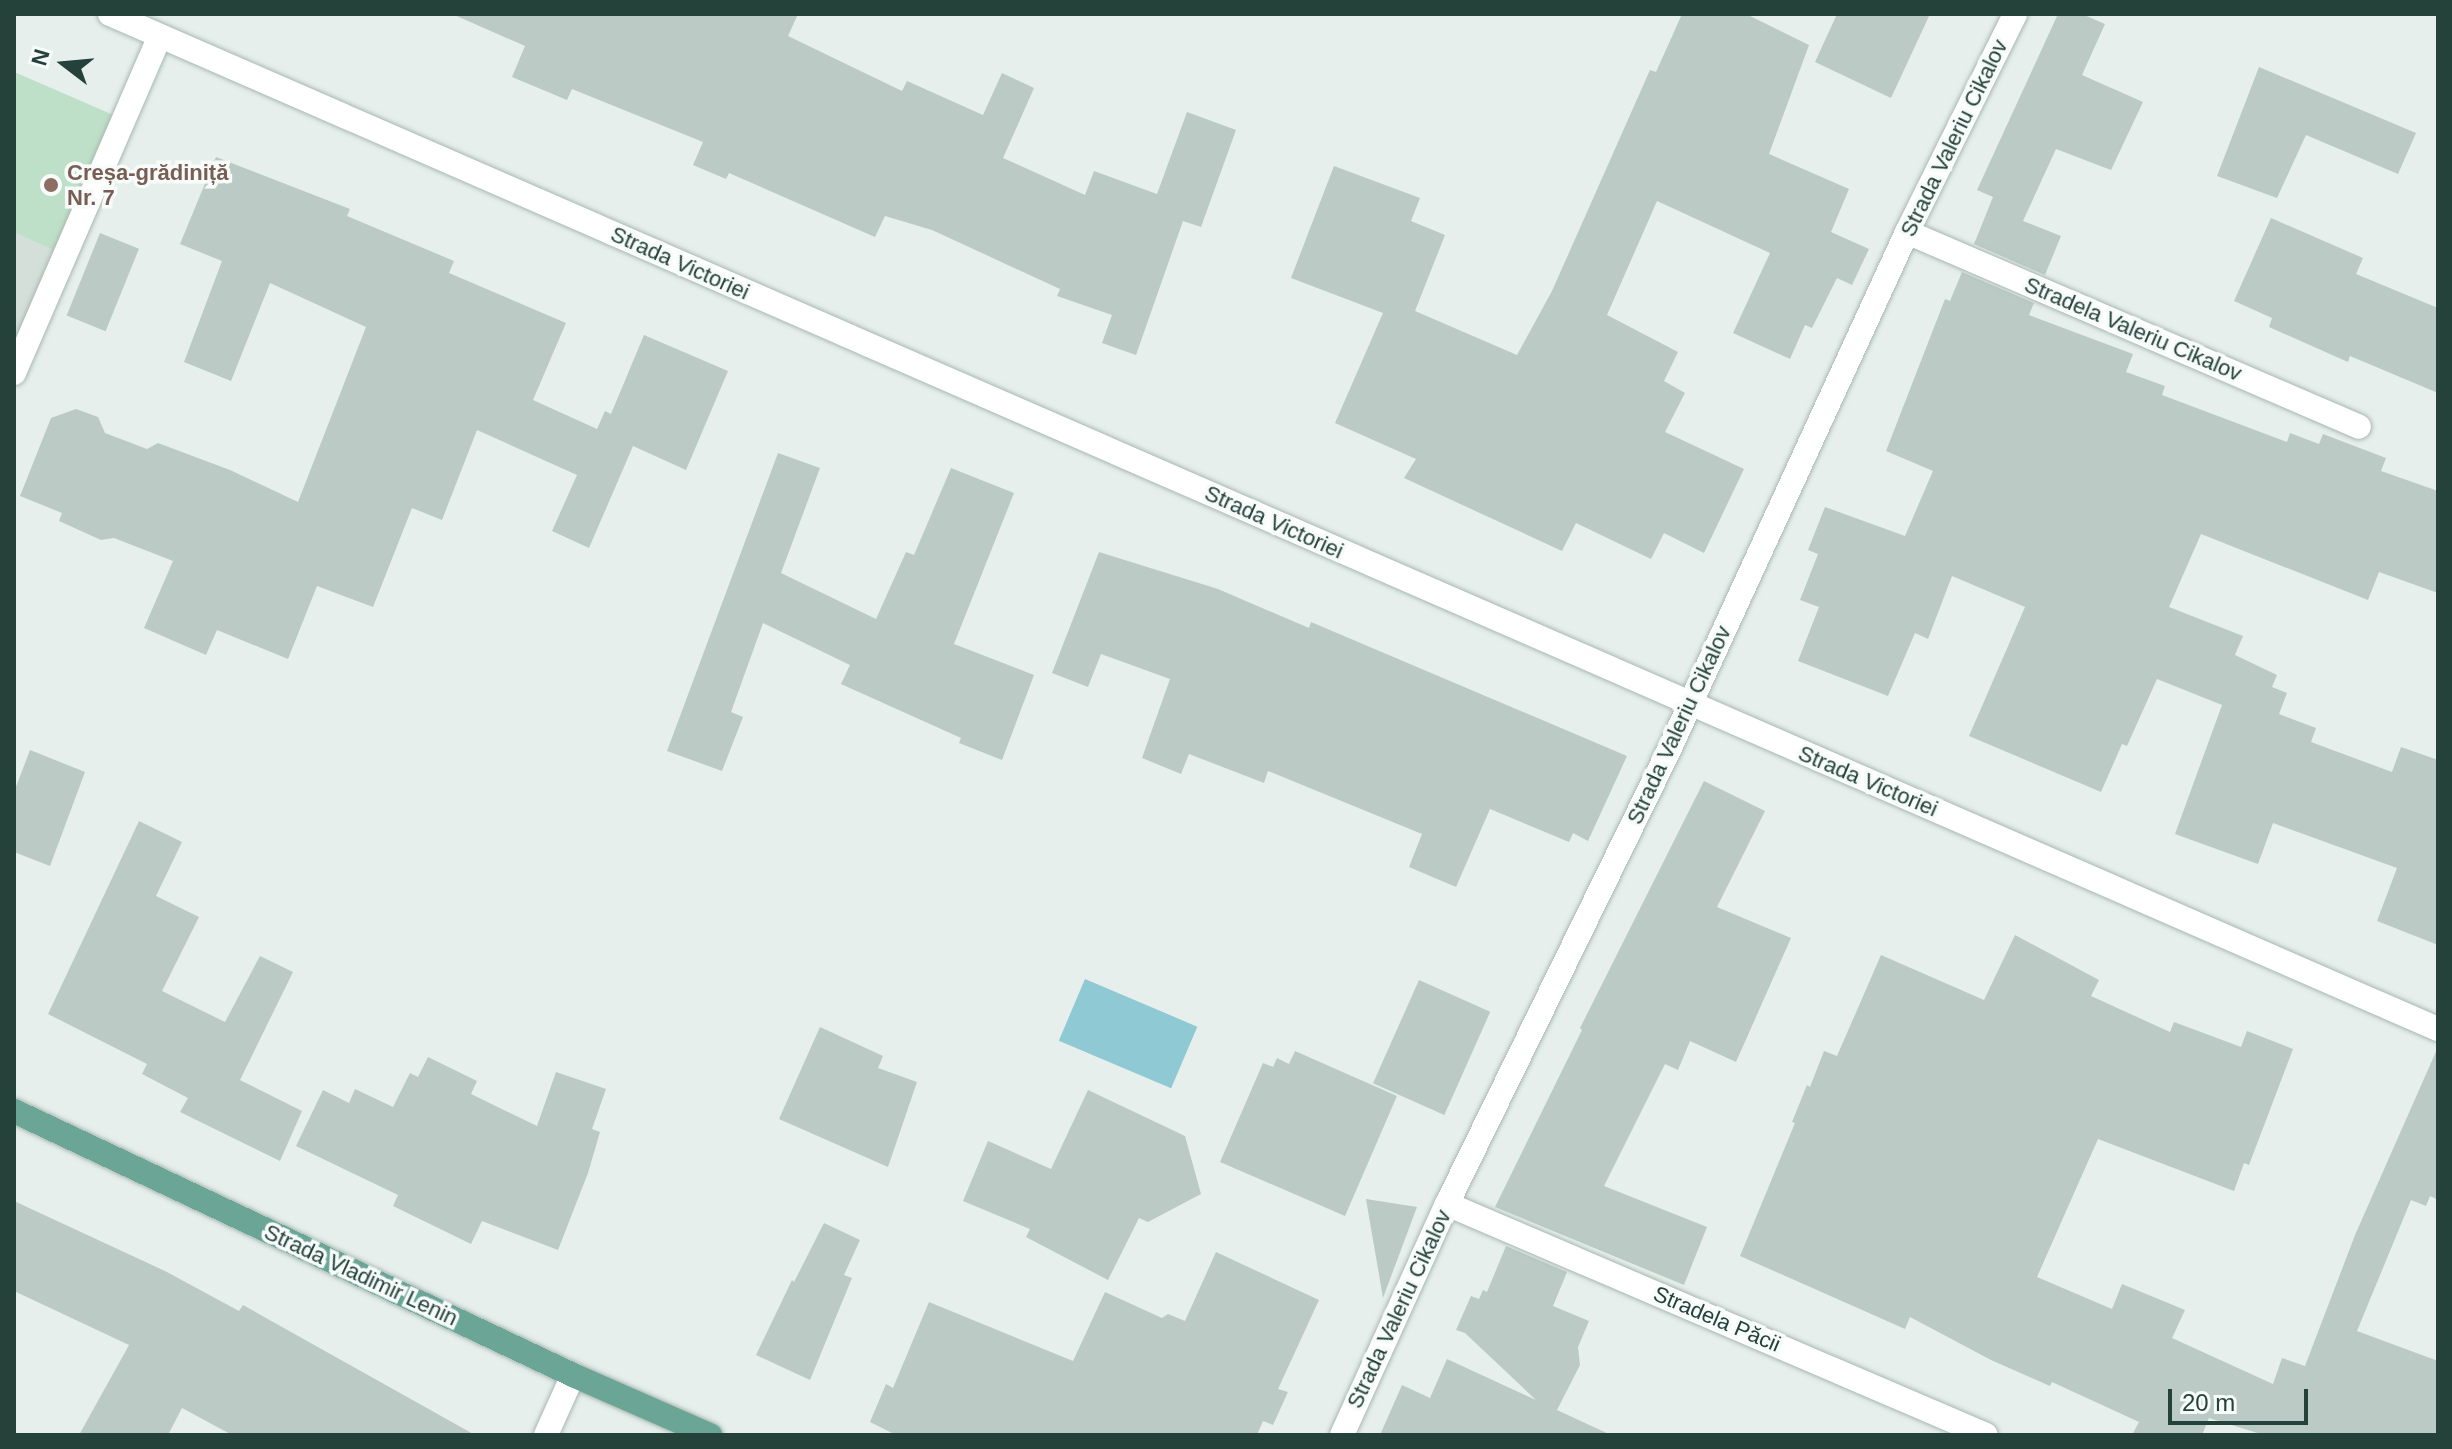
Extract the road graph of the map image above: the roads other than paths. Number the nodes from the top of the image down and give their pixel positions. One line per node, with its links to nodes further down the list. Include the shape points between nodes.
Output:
1 (110, 14): 3 (street, Strada Victoriei)
2 (2015, 14): 4 (street, Strada Valeriu Cikalov)
3 (160, 36): 5 (street); 7 (street, Strada Victoriei)
4 (1907, 232): 6 (street, Stradela Valeriu Cikalov); 7 (street, Strada Valeriu Cikalov)
5 (14, 373)
6 (2359, 427)
7 (1689, 703): 8 (street, Strada Victoriei); 10 (street, Strada Valeriu Cikalov)
8 (2438, 1029)
9 (14, 1111): 11 (main road, Strada Vladimir Lenin)
10 (1447, 1204): 14 (street, Strada Valeriu Cikalov); 15 (street, Stradela Păcii)
11 (573, 1375): 12 (street); 13 (main road, Strada Vladimir Lenin)
12 (546, 1435)
13 (710, 1435)
14 (1342, 1435)
15 (1986, 1435)

